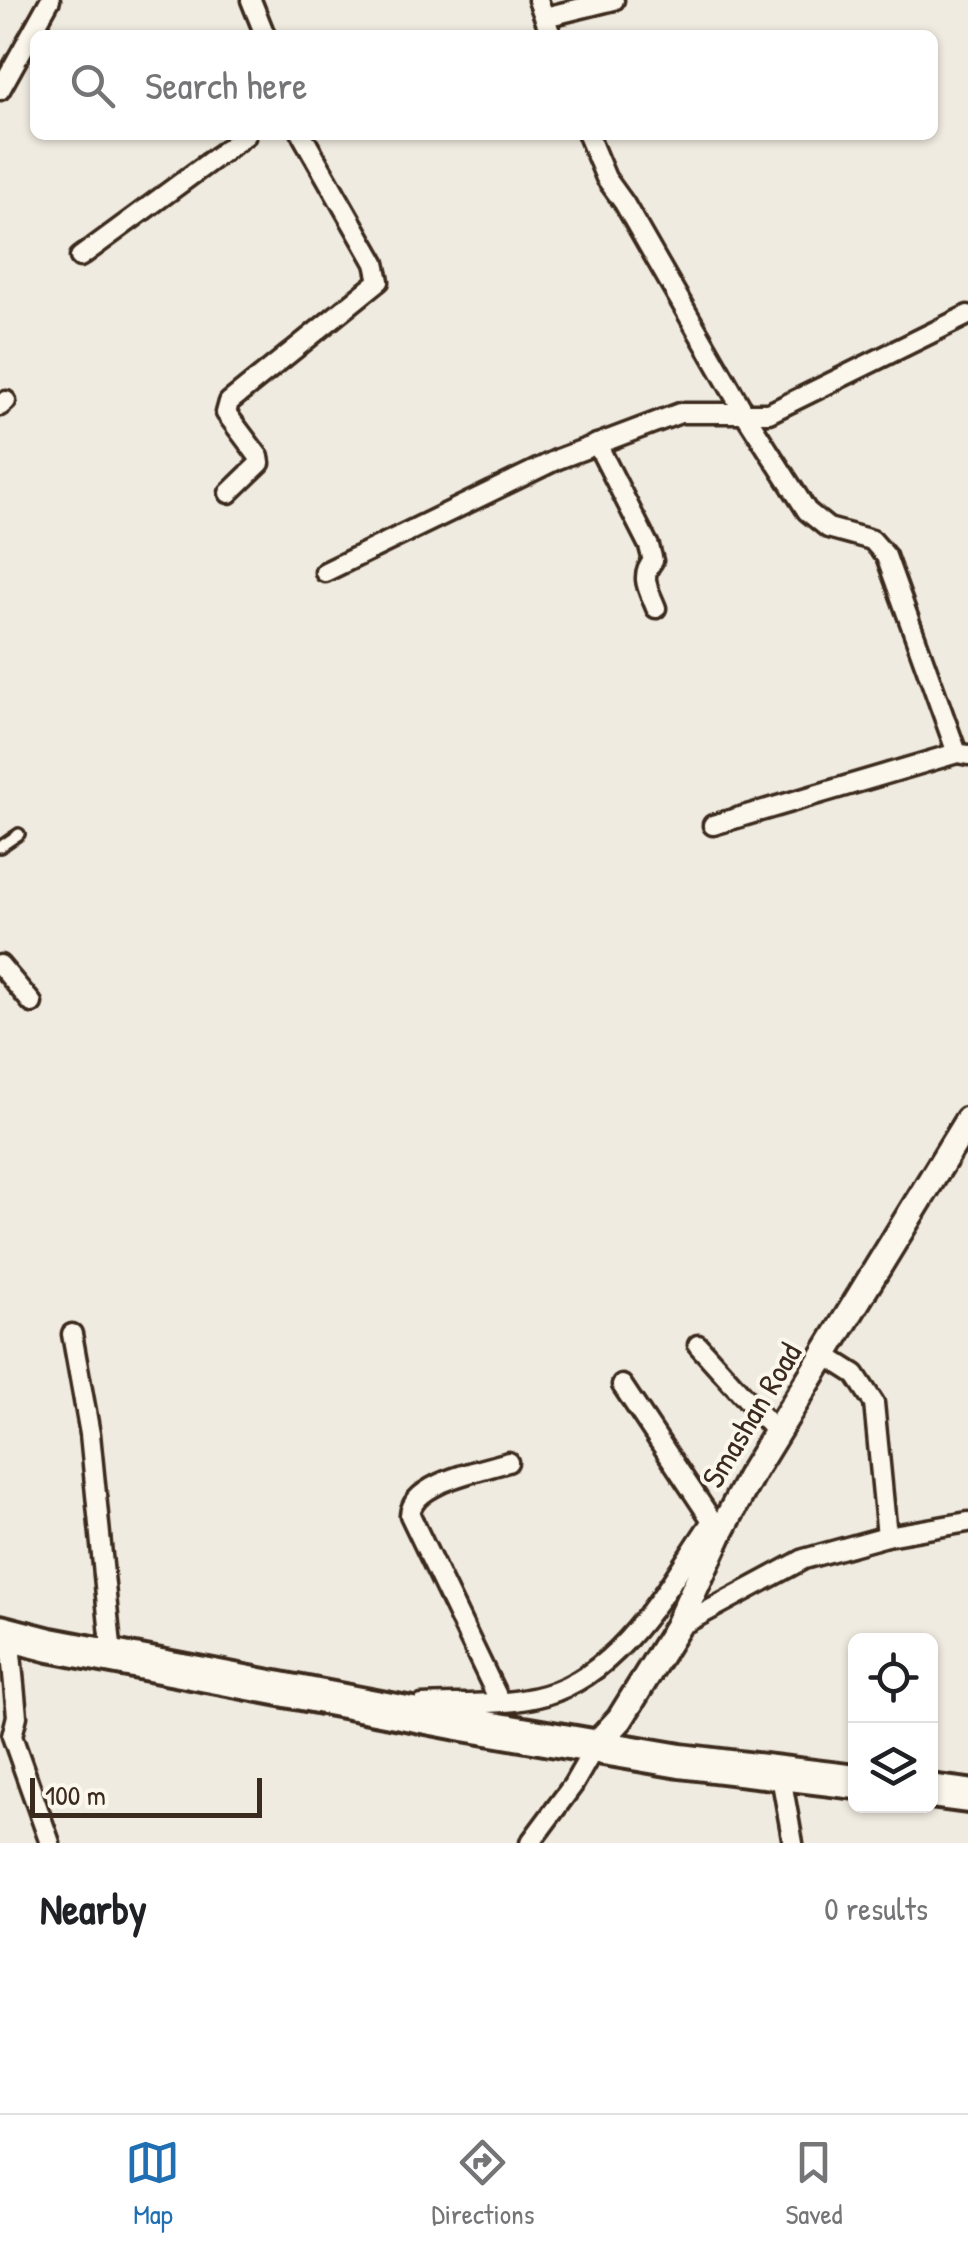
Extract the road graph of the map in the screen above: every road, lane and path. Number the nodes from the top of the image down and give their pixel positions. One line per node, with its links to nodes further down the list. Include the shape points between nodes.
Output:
1 (50, 0): 5 (street)
2 (251, 0): 6 (street)
3 (614, 0): 4 (street)
4 (545, 17)
5 (33, 30)
6 (263, 30)
7 (30, 36): 8 (street)
8 (0, 90)
9 (239, 140): 12 (street)
10 (305, 140): 16 (street, via 379,281 229,402 226,413 260,463)
11 (590, 140): 14 (street)
12 (80, 256)
13 (968, 316): 14 (street, via 769,413)
14 (744, 414): 15 (street, via 680,413); 19 (street, via 807,510 819,522 872,540 886,556)
15 (597, 444): 17 (street, via 521,474); 18 (street, via 650,546 644,580)
16 (229, 492)
17 (325, 572)
18 (656, 608)
19 (962, 754): 20 (street)
20 (713, 825)
21 (19, 834): 22 (lane)
22 (0, 847)
23 (0, 965): 24 (street)
24 (32, 1003)
25 (968, 1120): 28 (street, Smashan Road)
26 (72, 1334): 37 (street, via 90,1434)
27 (698, 1346): 30 (street)
28 (825, 1355): 30 (street, Smashan Road); 34 (street, via 855,1374 874,1403)
29 (622, 1385): 33 (street)
30 (777, 1433): 33 (street, Smashan Road)
31 (508, 1462): 38 (street, via 424,1491 410,1506)
32 (968, 1522): 34 (street)
33 (716, 1527): 35 (street, Smashan Road); 38 (street, via 610,1656 561,1689)
34 (887, 1536): 35 (street, via 804,1559)
35 (677, 1627): 41 (street, Smashan Road)
36 (4, 1633): 37 (highway); 40 (street, via 17,1716)
37 (112, 1656): 39 (highway)
38 (499, 1700): 39 (street)
39 (384, 1708): 41 (highway)
40 (6, 1740): 46 (street)
41 (596, 1746): 42 (highway); 47 (street)
42 (780, 1771): 43 (highway); 48 (street)
43 (848, 1781)
44 (938, 1793): 45 (highway)
45 (968, 1796)
46 (50, 1843)
47 (530, 1843)
48 (793, 1843)

